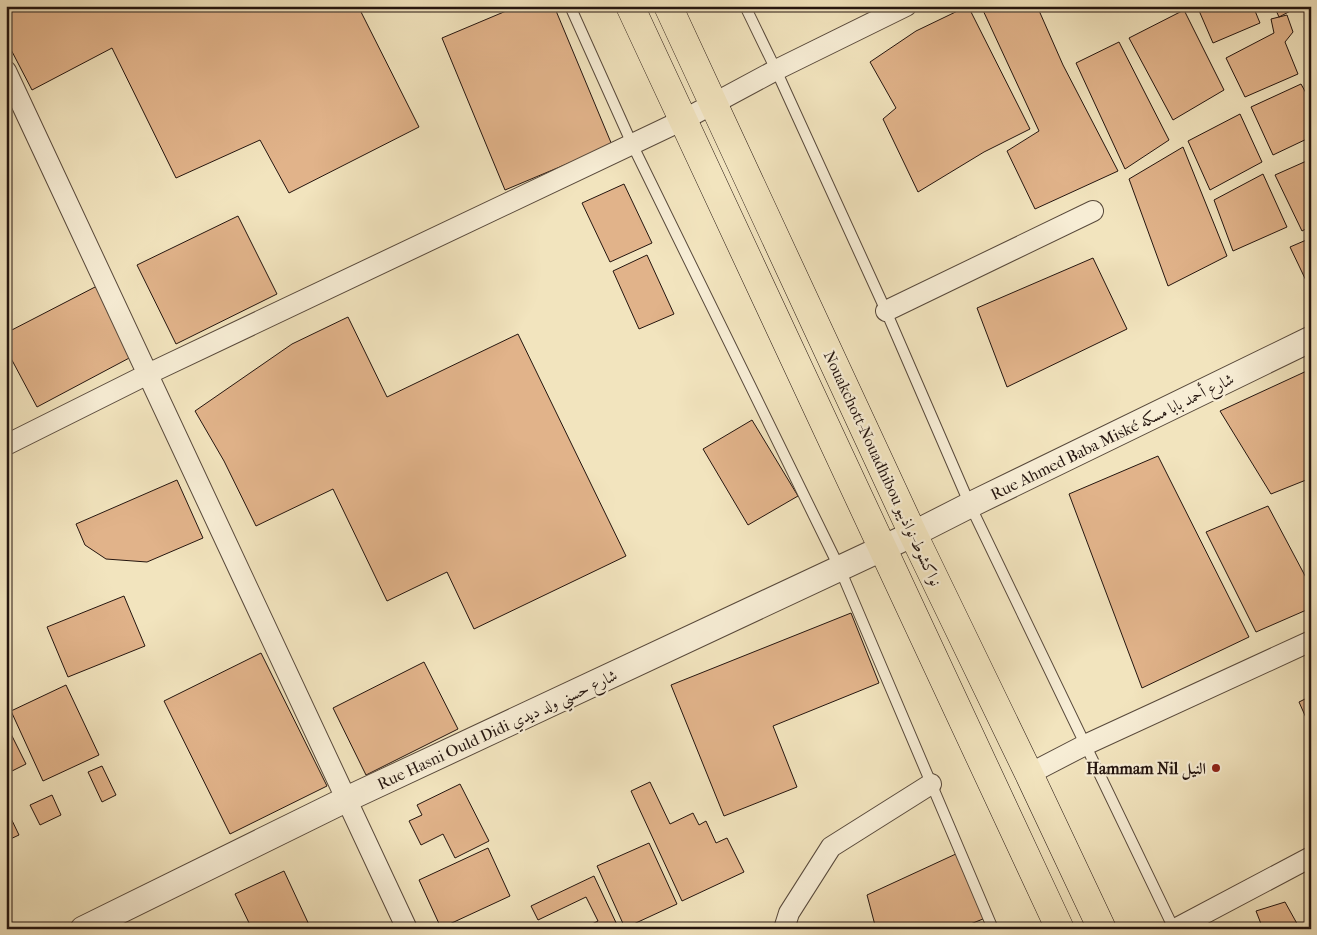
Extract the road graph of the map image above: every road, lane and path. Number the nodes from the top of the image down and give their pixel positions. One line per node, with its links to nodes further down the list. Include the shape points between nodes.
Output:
1 (570, 6): 10 (lane)
2 (630, 6): 9 (highway)
3 (668, 6): 8 (highway, Nouakchott-Nouadhibou نواكشوط-نواذيبو)
4 (745, 6): 6 (lane)
5 (906, 6): 6 (street)
6 (776, 70): 8 (street); 12 (lane)
7 (6, 71): 14 (street)
8 (714, 104): 9 (street); 17 (highway, Nouakchott-Nouadhibou نواكشوط-نواذيبو)
9 (683, 120): 10 (street); 18 (highway)
10 (632, 144): 14 (street); 19 (lane)
11 (1093, 211): 12 (street)
12 (886, 311): 16 (lane)
13 (1311, 339): 16 (street, Rue Ahmed Baba Miské شارع أحمد بابا مسكه)
14 (148, 374): 15 (street); 24 (street)
15 (6, 445)
16 (970, 505): 17 (street, Rue Ahmed Baba Miské شارع أحمد بابا مسكه); 21 (lane)
17 (913, 534): 18 (street, Rue Hasni Ould Didi شارع حسني ولد ديدي); 22 (highway, Nouakchott-Nouadhibou نواكشوط-نواذيبو)
18 (882, 548): 19 (street, Rue Hasni Ould Didi شارع حسني ولد ديدي); 30 (highway)
19 (840, 569): 23 (lane); 24 (street, Rue Hasni Ould Didi شارع حسني ولد ديدي)
20 (1311, 641): 21 (street)
21 (1085, 745): 22 (street); 32 (lane)
22 (1030, 774): 31 (highway, Nouakchott-Nouadhibou نواكشوط-نواذيبو)
23 (931, 784): 28 (street, via 831,847 789,912); 29 (lane)
24 (347, 799): 26 (street, Rue Hasni Ould Didi شارع حسني ولد ديدي); 27 (street)
25 (1311, 857): 32 (street)
26 (83, 929)
27 (407, 929)
28 (784, 929)
29 (993, 929)
30 (1060, 929)
31 (1102, 929)
32 (1175, 929)

